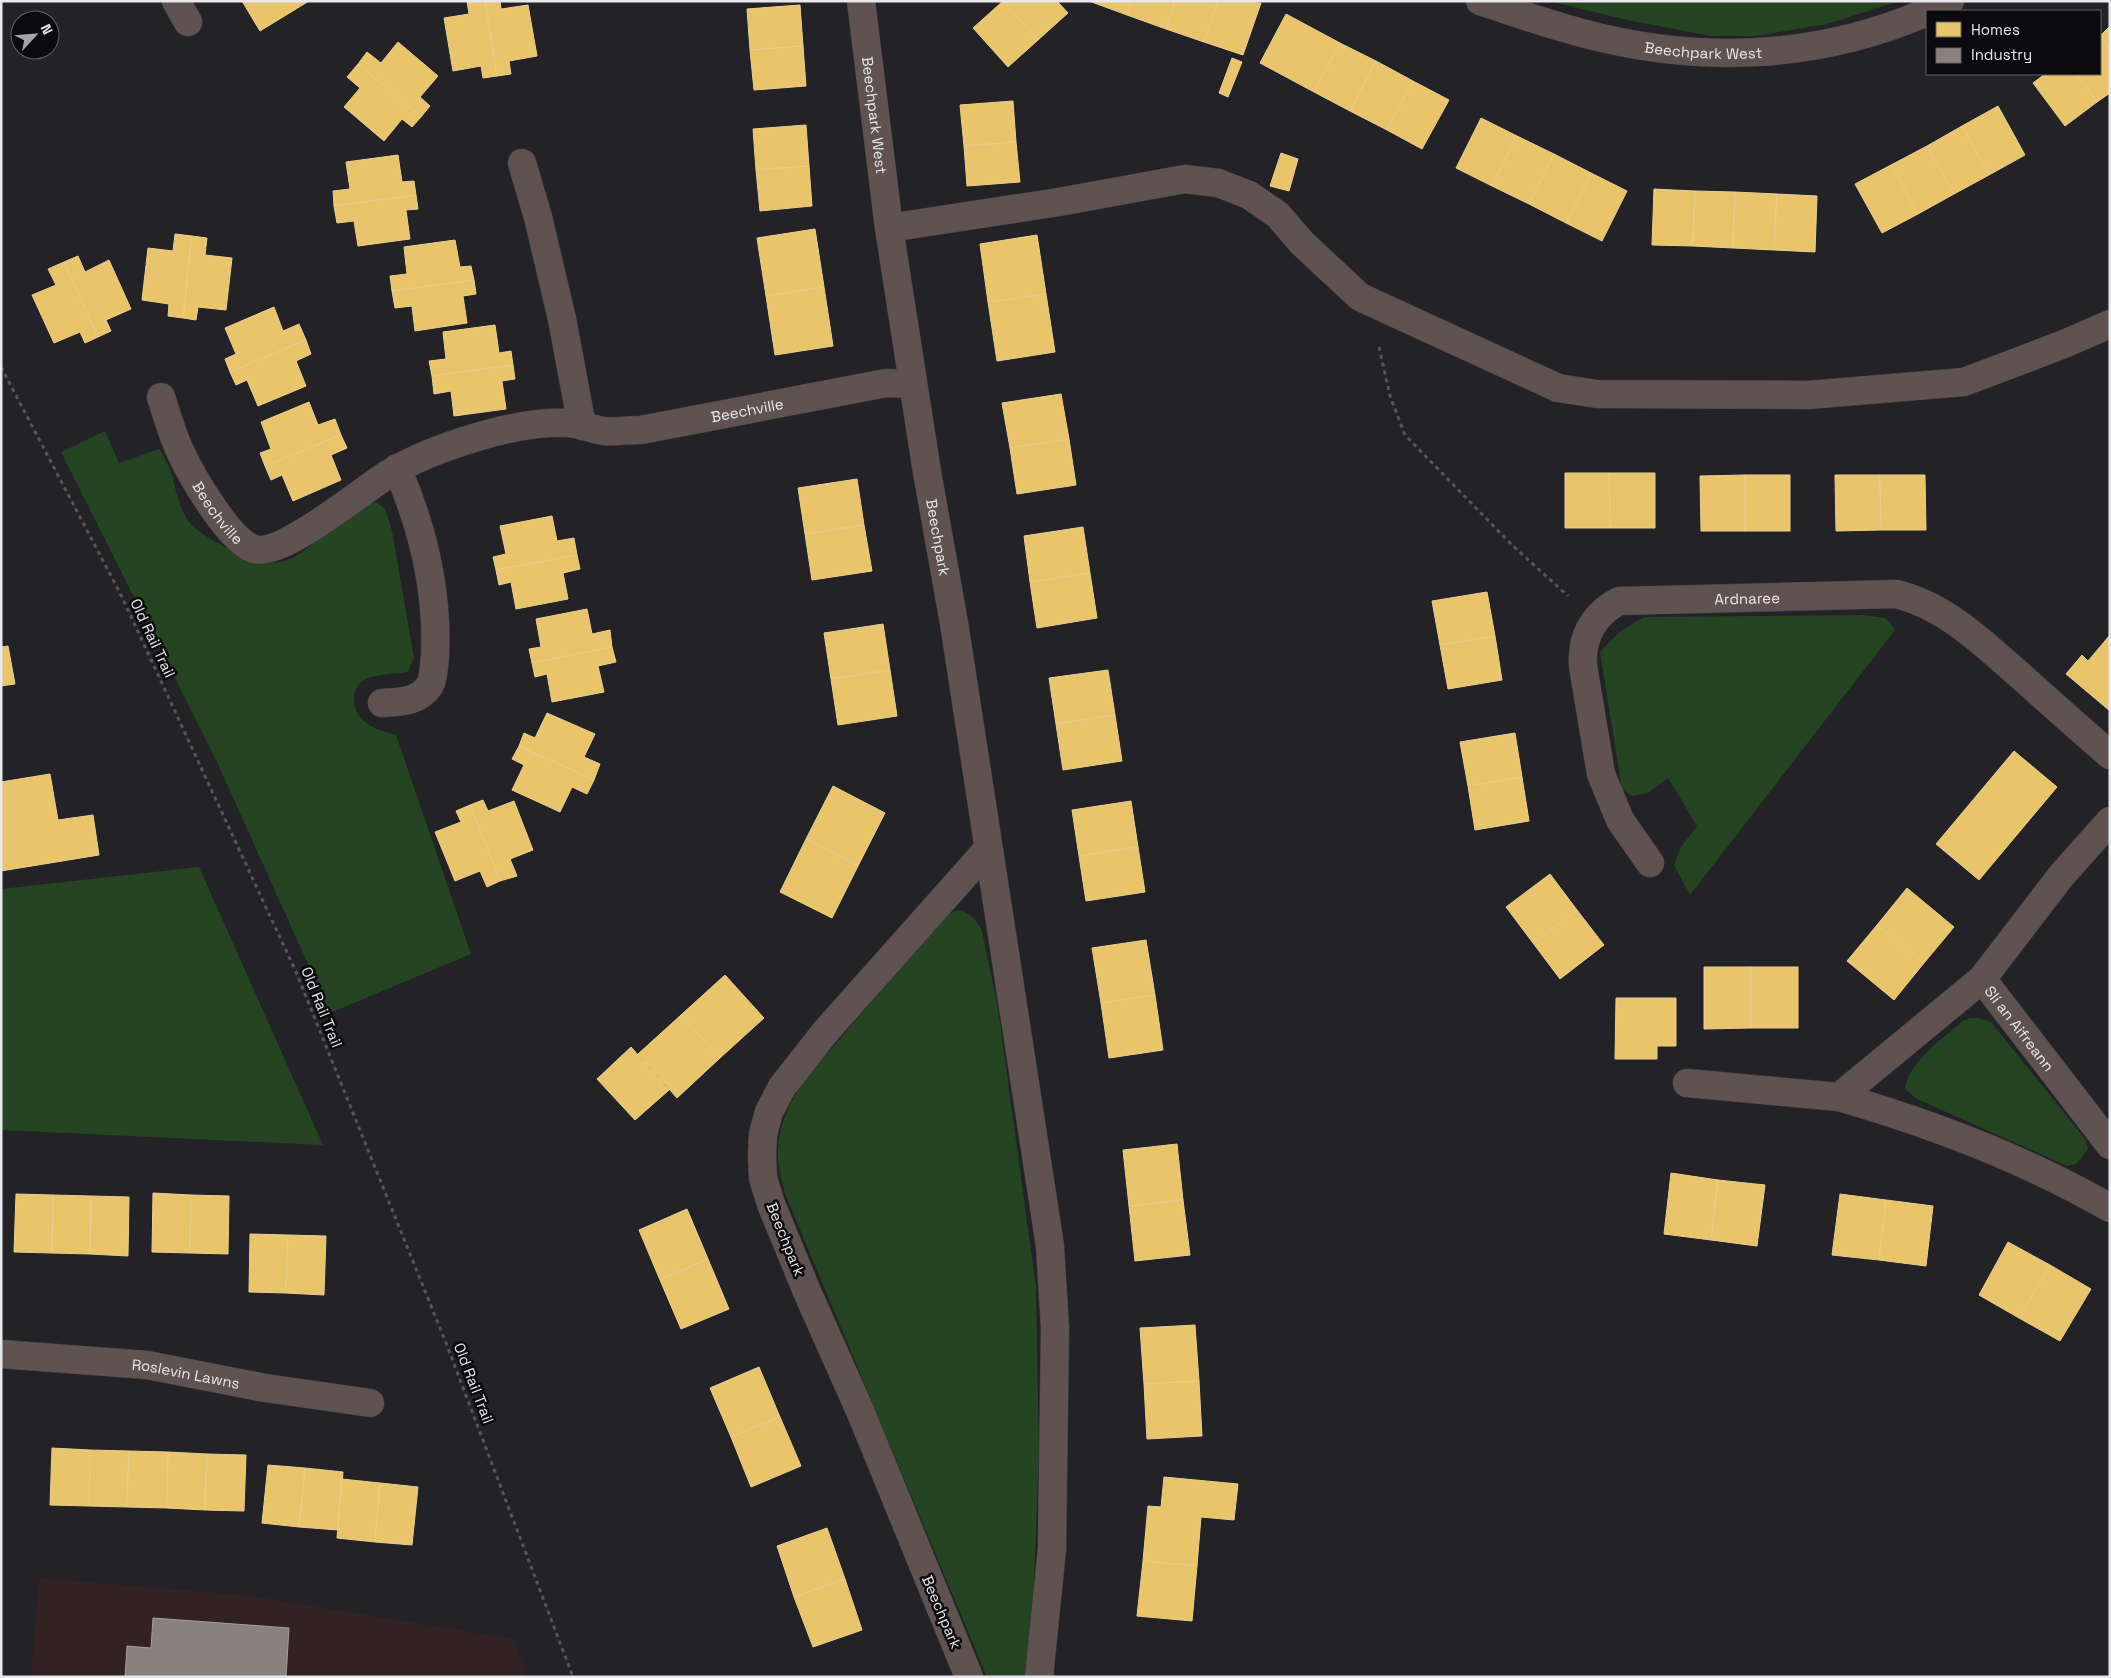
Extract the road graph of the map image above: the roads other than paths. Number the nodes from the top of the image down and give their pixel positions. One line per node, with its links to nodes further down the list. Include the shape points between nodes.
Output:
1 (862, 1): 7 (street, Beechpark West)
2 (1480, 1): 5 (street, Beechpark West, via 1606,39 1687,52 1727,54 1838,42 1878,31)
3 (1950, 1): 4 (street, Beechpark West)
4 (1930, 10)
5 (1926, 12)
6 (522, 163): 11 (street, via 562,319)
7 (889, 228): 8 (street, via 1185,179 1218,184 1249,195 1278,215 1302,243 1360,297 1558,388 1596,394 1808,395 1964,382); 9 (street, Beechpark)
8 (2110, 324)
9 (913, 384): 11 (street, Beechville, via 886,383 641,430 604,431); 16 (street, Beechpark)
10 (161, 397): 12 (street, Beechville, via 180,450 200,487 239,542 254,550 268,550 291,541)
11 (582, 426): 12 (street, Beechville, via 538,423 444,448)
12 (397, 468): 13 (street, via 420,530 433,592 434,661 431,684 422,694 412,700)
13 (382, 703)
14 (2110, 755): 17 (street, Ardnaree, via 1976,637 1914,598 1896,594 1619,601 1595,620 1582,650 1602,774 1620,820)
15 (2110, 821): 18 (street, Slí an Aifreann, via 2061,876)
16 (988, 849): 25 (street, Beechpark, via 826,1031 782,1087 769,1112 762,1155 763,1178 771,1204); 26 (street, Beechpark, via 1053,1276 1052,1550)
17 (1650, 863)
18 (1982, 978): 20 (street); 21 (street, Slí an Aifreann)
19 (1687, 1083): 20 (street)
20 (1839, 1097): 22 (street, via 1977,1143 2070,1185)
21 (2110, 1145)
22 (2110, 1208)
23 (1, 1354): 24 (street, Roslevin Lawns, via 147,1364 265,1388)
24 (370, 1402)
25 (969, 1677)
26 (1039, 1677)

